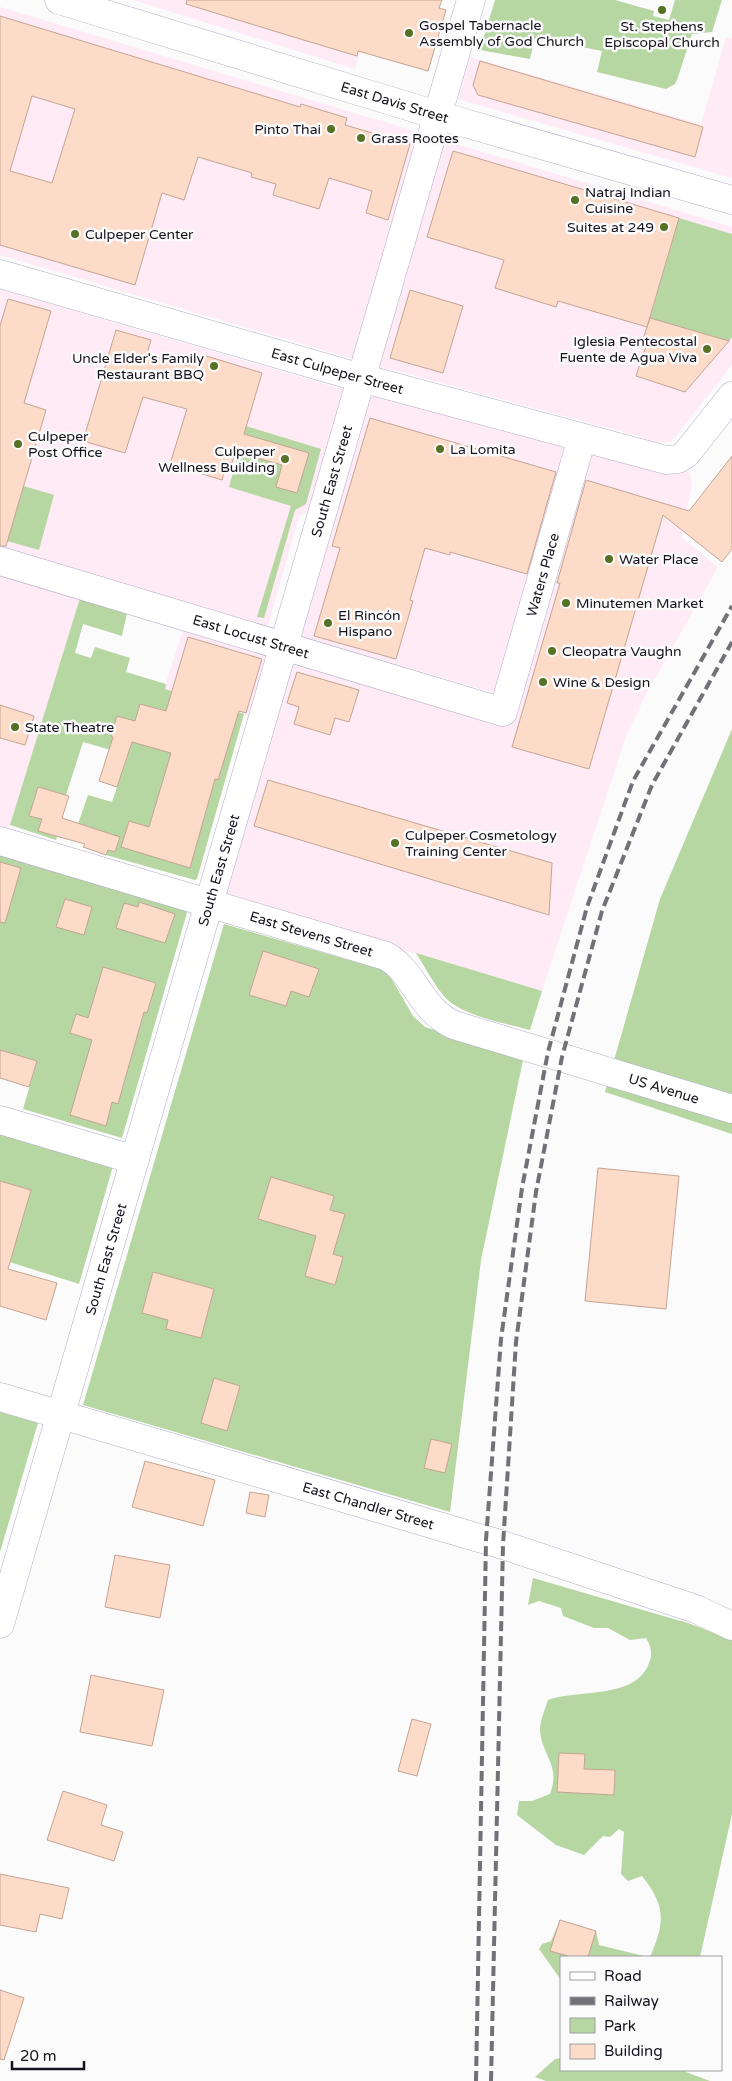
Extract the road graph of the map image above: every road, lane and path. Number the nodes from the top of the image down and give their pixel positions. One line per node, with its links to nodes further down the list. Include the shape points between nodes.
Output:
1 (59, 0): 3 (street, East Davis Street)
2 (471, 0): 3 (street, South East Street)
3 (437, 115): 4 (street, East Davis Street); 6 (street, South East Street)
4 (732, 200)
5 (0, 274): 6 (street, East Culpeper Street)
6 (361, 378): 8 (street, East Culpeper Street); 10 (street, South East Street)
7 (732, 396): 8 (street, East Culpeper Street, via 686,454 678,459 657,458)
8 (582, 438): 11 (street, Waters Place)
9 (0, 561): 10 (street, East Locust Street)
10 (283, 646): 11 (street, East Locust Street); 13 (street, South East Street)
11 (503, 712)
12 (0, 841): 13 (street, East Stevens Street)
13 (209, 904): 14 (street, East Stevens Street, via 386,956 398,965 427,1005 448,1022); 17 (street, South East Street)
14 (596, 1067): 15 (street, US Avenue)
15 (732, 1109)
16 (0, 1120): 17 (street)
17 (135, 1160): 19 (street, South East Street)
18 (0, 1397): 19 (street, East Chandler Street)
19 (61, 1415): 20 (street, South East Street); 21 (street, East Chandler Street, via 503,1545 696,1609)
20 (0, 1624)
21 (732, 1626)

